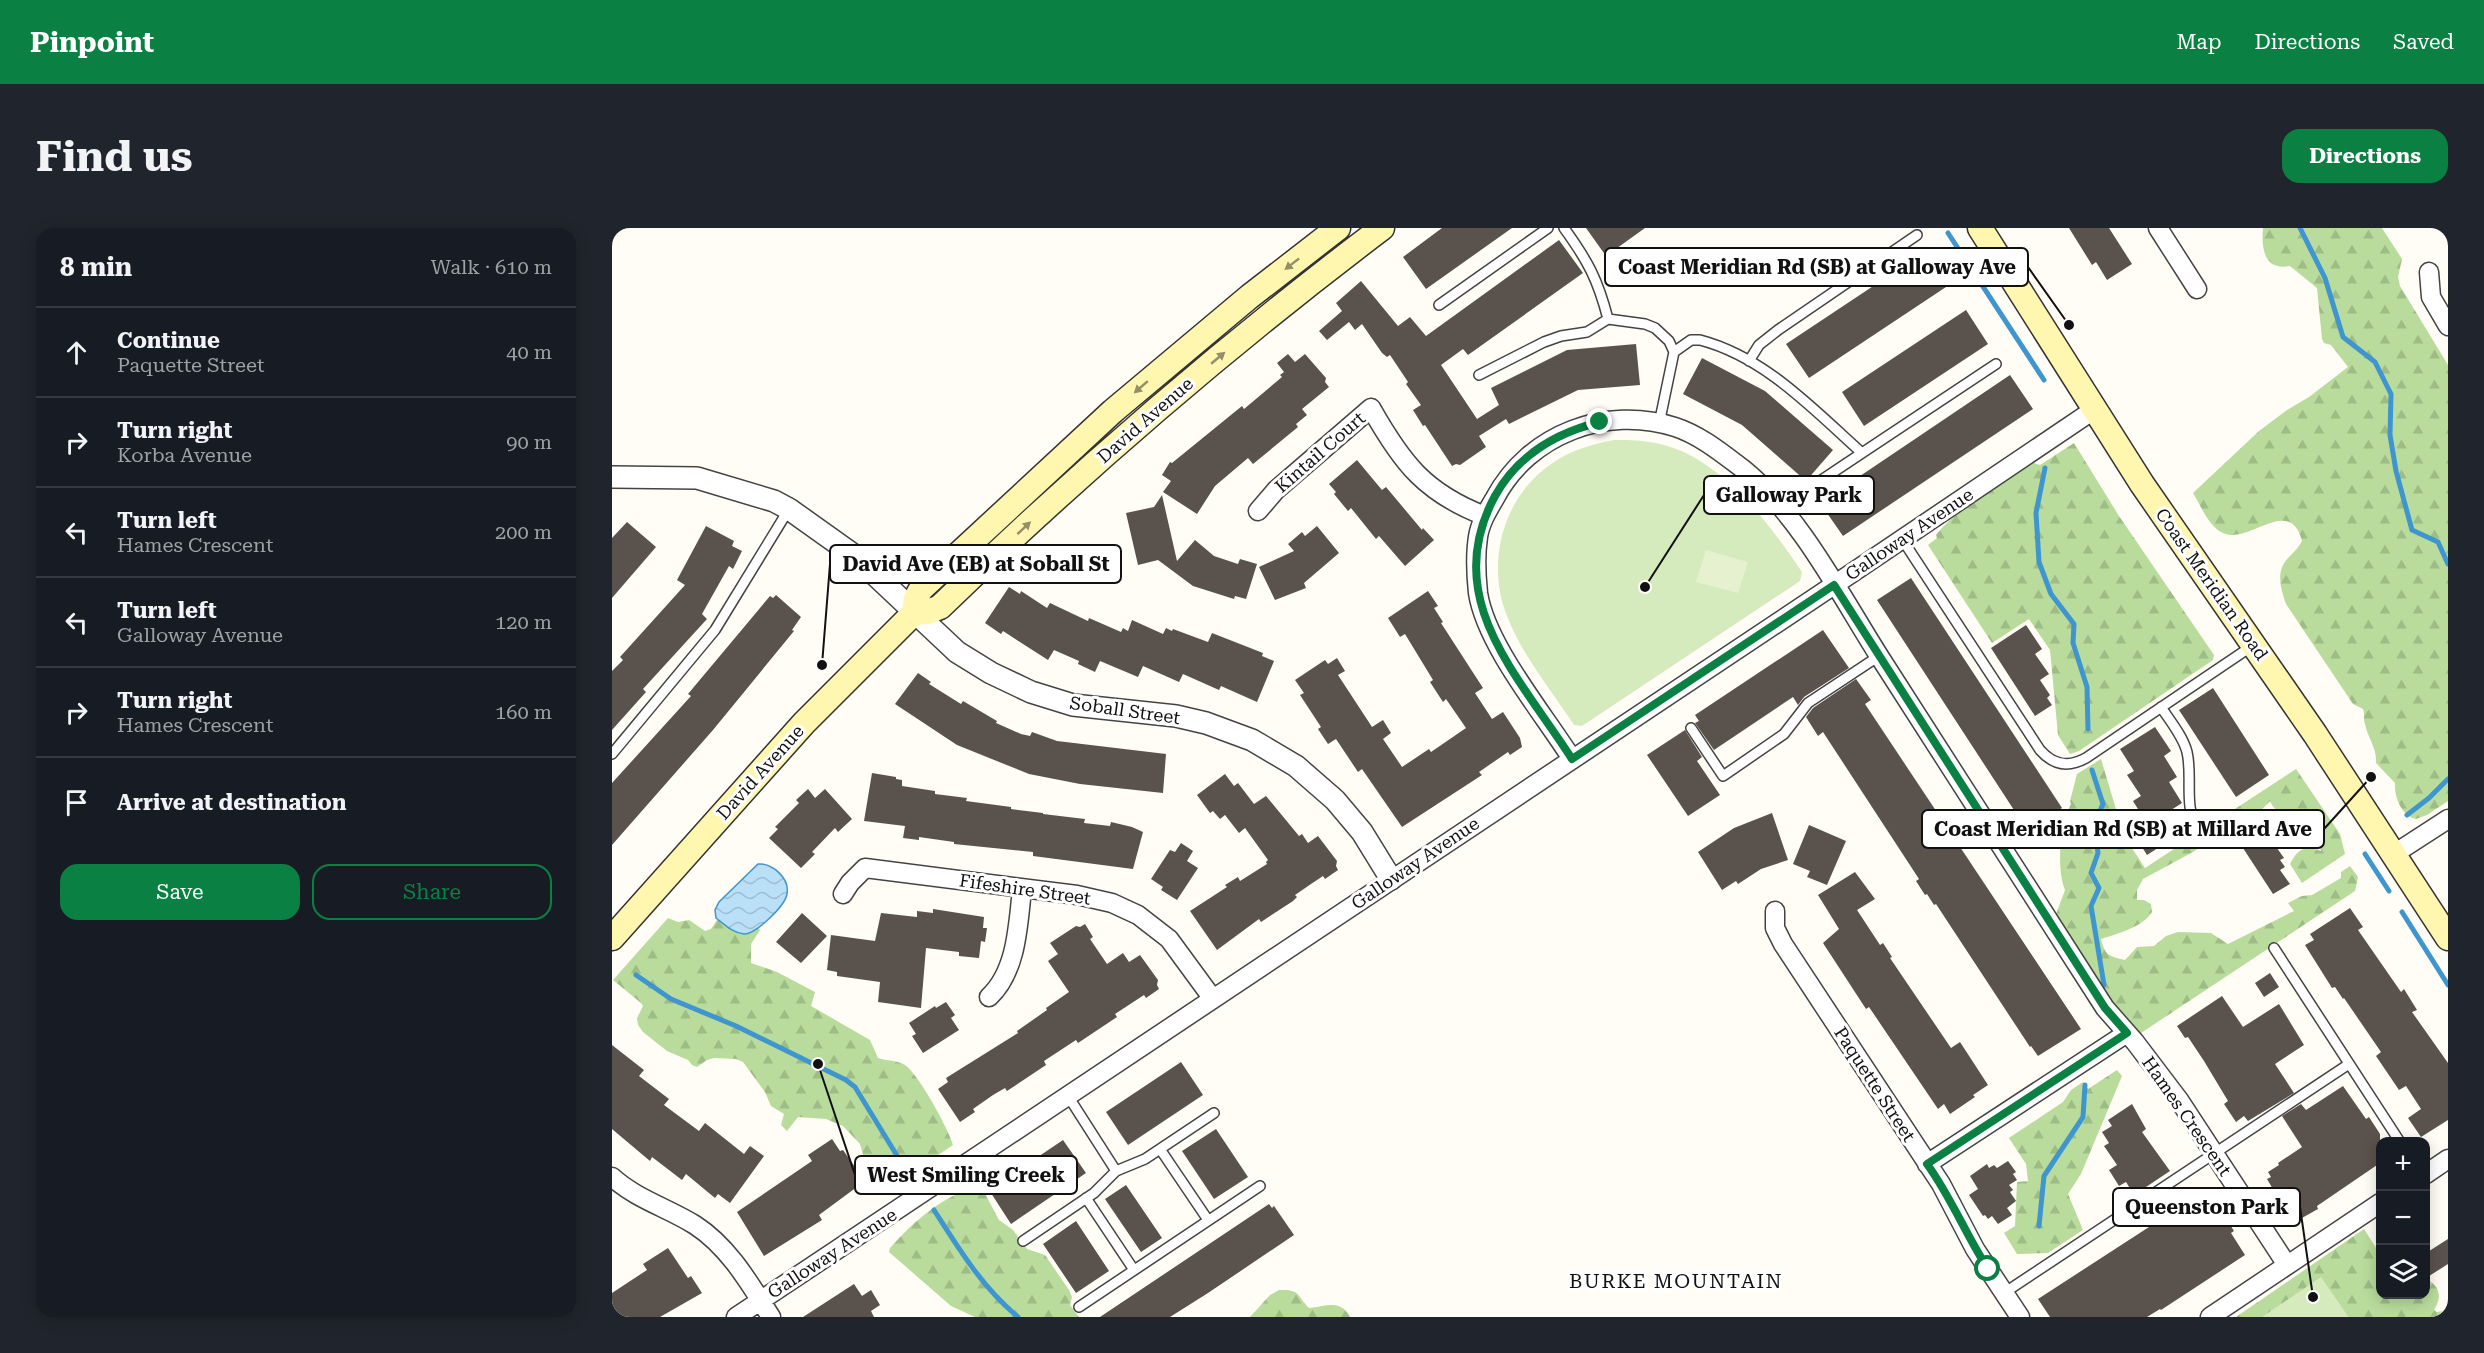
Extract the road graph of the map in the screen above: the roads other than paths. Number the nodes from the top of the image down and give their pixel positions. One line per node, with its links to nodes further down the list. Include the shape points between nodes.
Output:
1 (1338, 228): 27 (main road, David Avenue, one-way to 27, via 1249,297 1062,456 921,589)
2 (1382, 228): 27 (main road, David Avenue, one-way to 2, via 940,607 1037,515 1188,383)
3 (1548, 228): 10 (lane)
4 (1564, 228): 11 (lane, via 1591,268)
5 (1980, 228): 17 (main road, Coast Meridian Road)
6 (2158, 228): 9 (street)
7 (1917, 235): 14 (lane, via 1778,330)
8 (2429, 272): 12 (street, via 2431,297)
9 (2197, 290)
10 (1439, 305)
11 (1608, 320): 13 (lane, via 1655,328); 16 (lane, via 1587,332 1544,342)
12 (2448, 326)
13 (1674, 352): 14 (lane, via 1691,340 1700,340); 18 (lane)
14 (1749, 361): 19 (lane, via 1780,380)
15 (1996, 364): 19 (lane)
16 (1479, 375)
17 (2095, 409): 25 (street, Galloway Avenue); 28 (main road, Coast Meridian Road, via 2182,544)
18 (1659, 424): 24 (street, Hames Crescent, via 1638,419 1600,422 1552,438 1511,471); 26 (street, Hames Crescent, via 1687,432 1748,473 1787,515)
19 (1862, 453): 21 (lane)
20 (612, 477): 22 (street, Soball Street, via 696,478)
21 (1814, 485)
22 (789, 509): 27 (street, Soball Street, via 855,556); 32 (lane, via 715,630)
23 (1258, 511): 24 (street, Kintail Court, via 1270,495 1371,408 1425,483 1451,501)
24 (1485, 516): 33 (street, Hames Crescent, via 1475,564 1486,622 1498,647)
25 (1902, 539): 26 (street, Galloway Avenue); 30 (lane, via 2049,759 2077,763)
26 (1834, 585): 29 (street, Hames Crescent); 33 (street, Galloway Avenue)
27 (914, 613): 37 (street, Soball Street, via 970,661 1010,684 1073,705 1206,723 1275,752 1335,800 1362,832); 41 (main road, David Avenue, via 804,723)
28 (2254, 645): 30 (lane); 36 (main road, Coast Meridian Road)
29 (1879, 656): 31 (lane, via 1808,703 1784,734 1723,776); 46 (street, Hames Crescent, via 2105,1008)
30 (2161, 707): 35 (lane, via 2187,751 2190,810)
31 (1691, 728)
32 (612, 754)
33 (1572, 759): 37 (street, Galloway Avenue)
34 (2448, 819): 36 (street)
35 (2198, 830)
36 (2394, 854): 42 (main road, Coast Meridian Road)
37 (1391, 879): 45 (street, Galloway Avenue)
38 (1022, 889): 39 (street, Fifeshire Street, via 865,868); 44 (street, via 1009,967); 45 (street, Fifeshire Street, via 1097,898 1138,915 1169,939)
39 (843, 894)
40 (1775, 911): 54 (street, Paquette Street, via 1775,928 1783,944)
41 (612, 938)
42 (2448, 938)
43 (2274, 948): 47 (lane)
44 (989, 997)
45 (1213, 999): 48 (street, Galloway Avenue)
46 (2127, 1033): 52 (street, Hames Crescent); 54 (street)
47 (2349, 1064): 50 (lane); 52 (lane)
48 (1068, 1096): 55 (lane); 66 (street, Galloway Avenue)
49 (1214, 1113): 51 (lane)
50 (2397, 1137)
51 (1160, 1149): 55 (lane); 61 (lane)
52 (2215, 1154): 63 (street, Hames Crescent); 65 (lane)
53 (2448, 1159): 56 (street)
54 (1927, 1164): 65 (street, Paquette Street)
55 (1116, 1171): 59 (lane)
56 (2430, 1171)
57 (612, 1177): 66 (street, via 712,1238)
58 (1260, 1186): 61 (lane)
59 (1086, 1198): 62 (lane); 64 (lane)
60 (2376, 1206): 63 (street)
61 (1208, 1220): 64 (lane)
62 (1023, 1241)
63 (2288, 1265): 71 (street)
64 (1134, 1270): 67 (lane)
65 (2004, 1293): 70 (street, Paquette Street)
66 (760, 1300): 68 (street, Galloway Avenue); 69 (street)
67 (1079, 1307)
68 (736, 1317)
69 (771, 1317)
70 (2020, 1317)
71 (2210, 1317)

